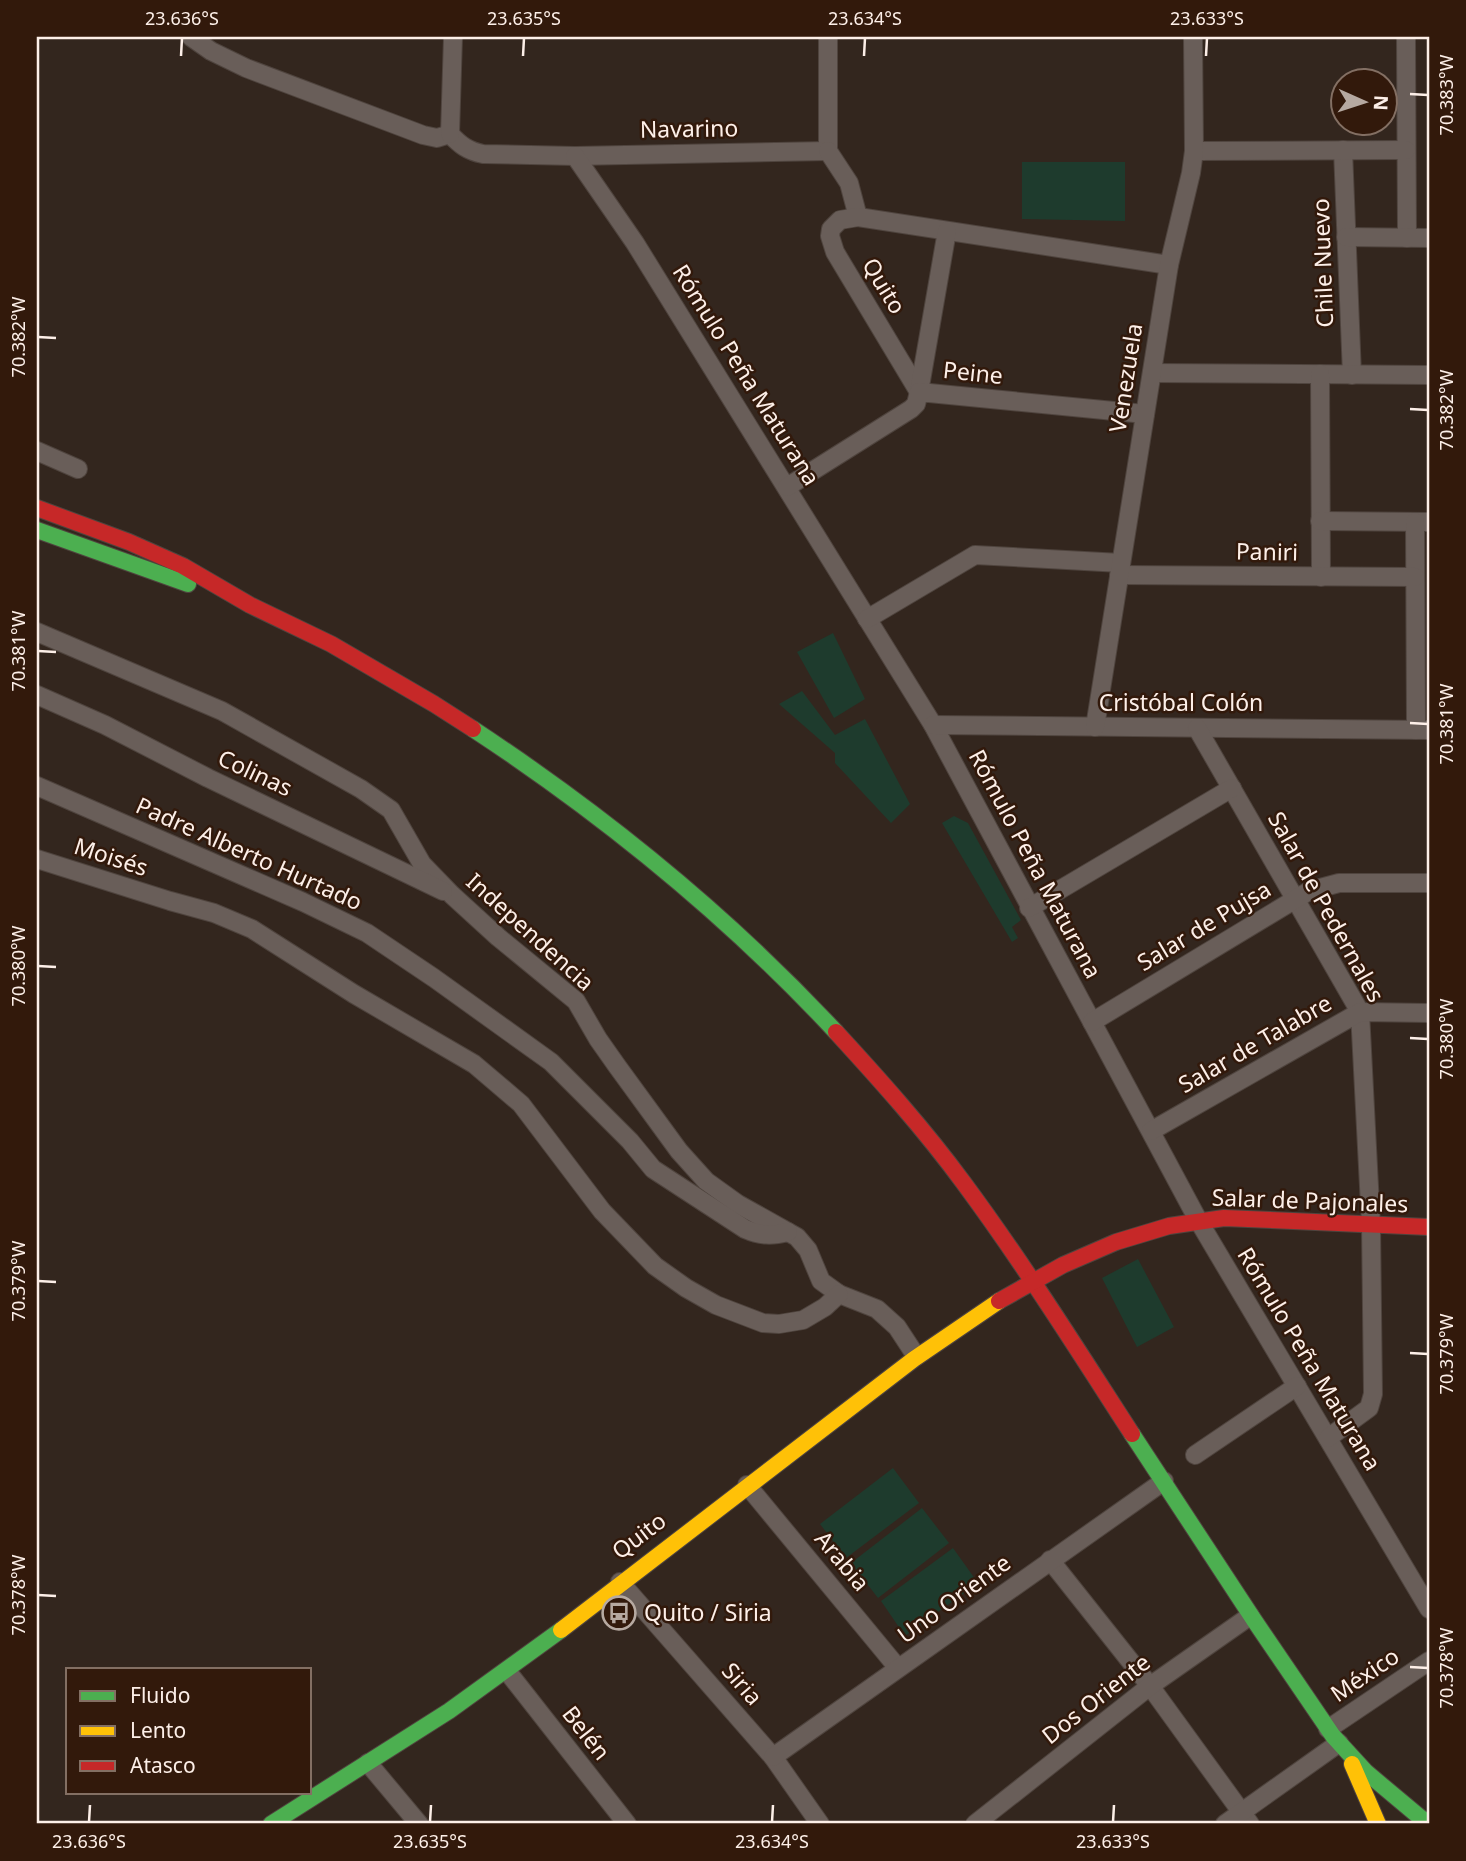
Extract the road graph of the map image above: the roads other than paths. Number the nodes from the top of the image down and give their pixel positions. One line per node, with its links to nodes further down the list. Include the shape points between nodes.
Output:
1 (191, 37): 6 (street, via 246,68 423,135 437,138)
2 (453, 37): 6 (street)
3 (828, 37): 9 (street)
4 (1193, 37): 10 (street, Venezuela)
5 (1406, 37): 8 (street)
6 (450, 134): 11 (street, Navarino, via 471,152)
7 (1343, 150): 8 (street); 10 (street); 14 (street, Chile Nuevo)
8 (1406, 150): 15 (street)
9 (828, 151): 11 (street, Navarino); 12 (street, via 849,183)
10 (1194, 151): 17 (street, Venezuela)
11 (575, 156): 26 (street, Rómulo Peña Maturana)
12 (858, 217): 13 (street); 22 (street, Quito, via 835,223 831,243)
13 (947, 231): 17 (street); 22 (street)
14 (1346, 237): 15 (street); 20 (street, Chile Nuevo)
15 (1407, 238): 16 (street)
16 (1429, 238)
17 (1169, 265): 18 (street, Venezuela)
18 (1152, 373): 19 (street); 23 (street, Venezuela)
19 (1320, 374): 20 (street); 28 (street)
20 (1352, 374): 21 (street)
21 (1429, 375)
22 (919, 393): 23 (street, Peine); 26 (street, Peine, via 911,409)
23 (1145, 414): 31 (street, Venezuela)
24 (37, 451): 25 (street)
25 (78, 469)
26 (787, 486): 35 (street, Rómulo Peña Maturana)
27 (37, 508): 34 (main road, via 187,568)
28 (1320, 521): 29 (street, Paniri); 32 (street)
29 (1422, 522): 33 (street)
30 (37, 530): 34 (main road)
31 (1120, 569): 32 (street, Paniri); 35 (street, Paniri, via 975,555); 39 (street, Venezuela)
32 (1321, 577): 33 (street, Paniri)
33 (1415, 577): 41 (street)
34 (255, 607): 57 (main road, via 327,642 470,727 577,800 700,899 787,982 900,1102 958,1173)
35 (867, 619): 38 (street, Rómulo Peña Maturana)
36 (37, 632): 46 (street, Independencia, via 222,711 361,789 391,810 422,864)
37 (37, 695): 46 (street, Colinas)
38 (933, 725): 39 (street, Cristóbal Colón); 48 (street, Rómulo Peña Maturana)
39 (1095, 727): 40 (street, Cristóbal Colón)
40 (1197, 728): 41 (street, Cristóbal Colón); 43 (street, Salar de Pedernales)
41 (1422, 730)
42 (37, 786): 56 (street, Padre Alberto Hurtado, via 367,933 551,1062 653,1169 758,1235)
43 (1232, 788): 47 (street, Salar de Pedernales); 48 (street)
44 (37, 859): 58 (street, Moisés, via 252,929 474,1064 521,1104 602,1211 655,1266 716,1305 779,1324 803,1320)
45 (1429, 883): 47 (street, Salar de Pujsa, via 1339,883)
46 (452, 895): 56 (street, Independencia, via 576,1001 617,1066 706,1181)
47 (1295, 899): 49 (street, Salar de Pedernales); 51 (street, Salar de Pujsa)
48 (1029, 908): 51 (street, Rómulo Peña Maturana)
49 (1360, 1012): 50 (street, Salar de Talabre); 52 (street, Salar de Talabre); 54 (street, Salar de Pedernales)
50 (1429, 1013)
51 (1092, 1022): 52 (street, Rómulo Peña Maturana)
52 (1151, 1131): 53 (street, Rómulo Peña Maturana)
53 (1198, 1220): 54 (main road, Salar de Pajonales); 57 (main road, Salar de Pajonales, via 1128,1236); 60 (street, Rómulo Peña Maturana)
54 (1371, 1225): 55 (main road, Salar de Pajonales); 61 (street, Salar de Pedernales, via 1372,1401 1364,1413)
55 (1429, 1227)
56 (788, 1232): 58 (street, Independencia, via 808,1250 821,1281)
57 (1032, 1281): 59 (main road, Quito); 63 (main road)
58 (839, 1294): 59 (street, Independencia, via 877,1309 897,1327)
59 (916, 1356): 64 (main road, Quito)
60 (1297, 1386): 61 (street, Rómulo Peña Maturana); 62 (street)
61 (1328, 1438): 67 (street, Rómulo Peña Maturana)
62 (1195, 1455)
63 (1164, 1481): 65 (street, Uno Oriente); 68 (main road)
64 (747, 1485): 66 (main road, Quito); 70 (street, Arabia)
65 (1050, 1560): 70 (street, Uno Oriente); 72 (street)
66 (620, 1582): 71 (main road, Quito); 74 (street, Siria)
67 (1429, 1609)
68 (1250, 1616): 72 (street, Dos Oriente); 73 (main road)
69 (1429, 1661): 73 (street, México)
70 (898, 1668): 74 (street, Uno Oriente)
71 (507, 1671): 75 (main road, Quito); 79 (street, Belén)
72 (1150, 1686): 76 (street); 81 (street, Dos Oriente)
73 (1339, 1743): 76 (street, México); 83 (main road); 84 (main road)
74 (773, 1757): 80 (street, Siria)
75 (368, 1763): 77 (main road, Quito); 78 (street)
76 (1245, 1818): 82 (street, México)
77 (271, 1824)
78 (419, 1824)
79 (627, 1824)
80 (820, 1824)
81 (975, 1824)
82 (1224, 1824)
83 (1378, 1824)
84 (1428, 1824)

